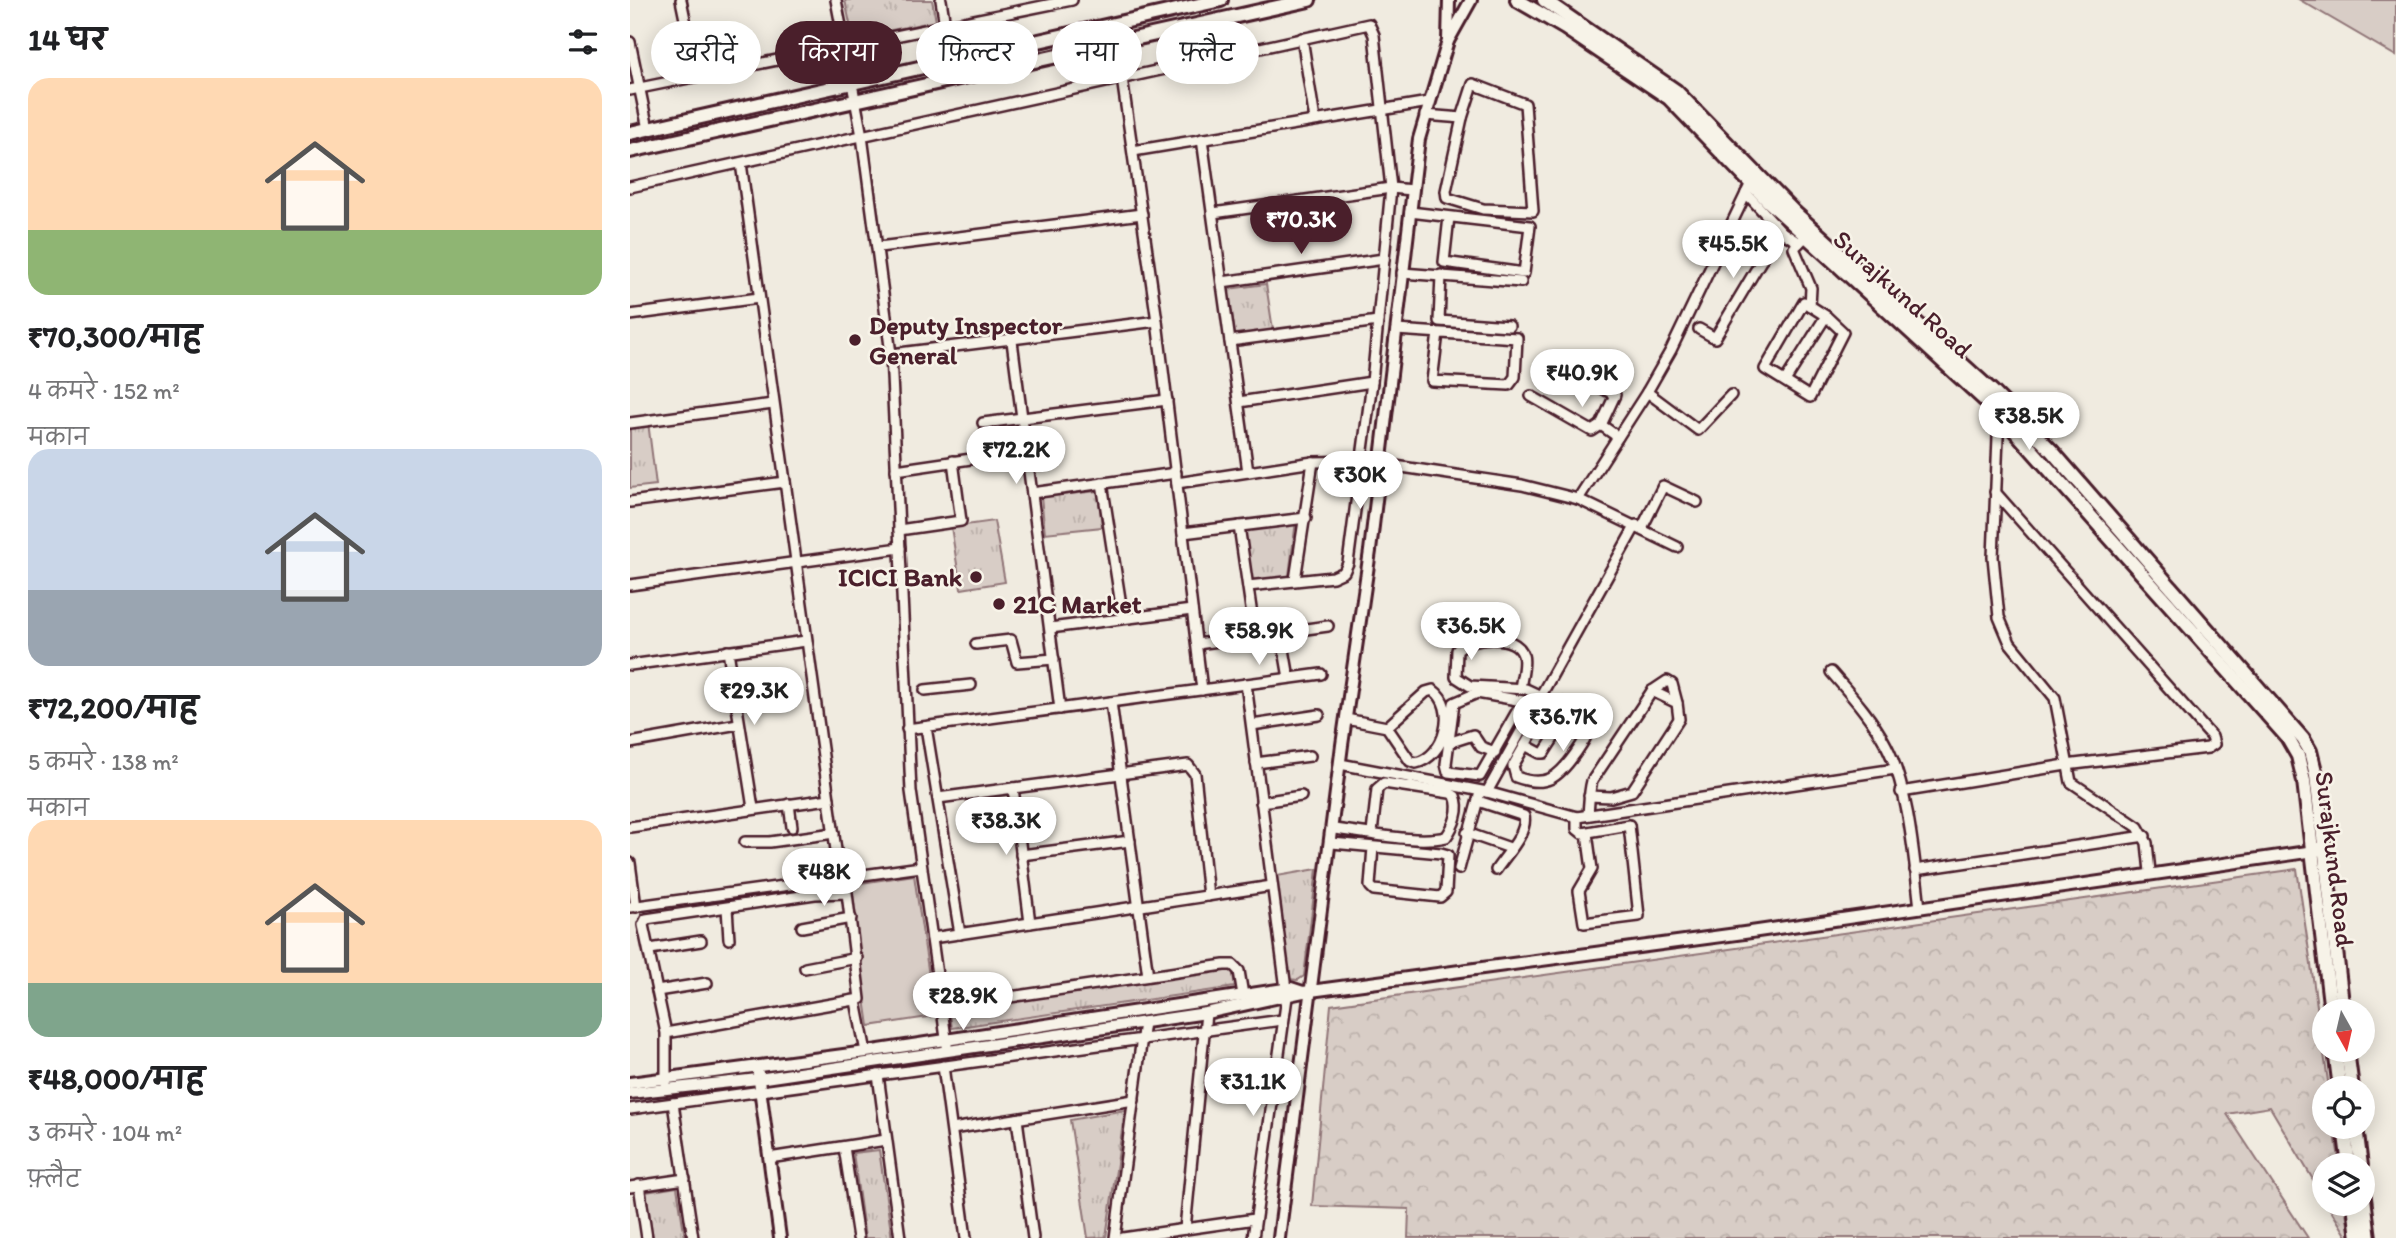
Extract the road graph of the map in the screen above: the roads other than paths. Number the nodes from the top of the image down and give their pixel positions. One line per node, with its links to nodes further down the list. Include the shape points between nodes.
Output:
1 (681, 0): 13 (street)
2 (836, 0): 14 (street)
3 (941, 0): 15 (street)
4 (1072, 0): 11 (street)
5 (1221, 0): 21 (main road)
6 (1309, 0): 12 (main road)
7 (1449, 0): 18 (street)
8 (1471, 0): 18 (street)
9 (1517, 0): 43 (main road, Surajkund Road, via 1662,92)
10 (1544, 0): 180 (main road, Surajkund Road, via 1676,91 1795,213 1903,308 2051,450 2303,738 2314,762)
11 (1047, 2): 16 (street)
12 (1270, 4): 28 (main road)
13 (684, 21)
14 (840, 21)
15 (944, 21)
16 (963, 21)
17 (1302, 38): 22 (street); 30 (street, via 1369,24); 33 (street)
18 (1448, 41): 29 (street)
19 (630, 42): 27 (street)
20 (775, 60): 27 (street)
21 (902, 70)
22 (1142, 74)
23 (839, 84): 34 (main road)
24 (853, 84): 28 (street)
25 (1095, 84): 36 (street)
26 (1123, 84): 38 (street)
27 (635, 89): 34 (street)
28 (857, 100): 36 (street); 39 (main road)
29 (1429, 102): 30 (street); 31 (street)
30 (1383, 109): 33 (street); 42 (street)
31 (1425, 115): 32 (street); 44 (street)
32 (1462, 118): 32 (street, via 1473,84 1525,104 1533,211 1483,209 1447,198)
33 (1315, 120): 37 (street)
34 (648, 129): 35 (main road)
35 (630, 133)
36 (862, 136): 40 (street); 51 (street)
37 (1202, 139): 38 (street); 46 (street)
38 (1133, 150): 47 (street)
39 (630, 151)
40 (741, 163): 41 (street); 57 (street)
41 (630, 187)
42 (1391, 188): 44 (street); 46 (street); 52 (street)
43 (1749, 188): 49 (street); 50 (main road, Surajkund Road); 73 (street)
44 (1412, 190): 45 (street)
45 (1410, 212): 48 (street); 53 (street)
46 (1213, 213): 55 (street)
47 (1142, 214): 51 (street); 61 (street)
48 (1449, 217): 48 (street, via 1444,262 1524,273 1530,226)
49 (1782, 232): 50 (street); 64 (street, via 1715,338)
50 (1802, 239): 58 (street, via 1794,248 1811,288); 79 (main road, Surajkund Road)
51 (879, 247): 69 (street)
52 (1384, 259): 55 (street); 62 (street)
53 (1402, 273): 54 (street); 65 (street)
54 (1441, 275): 56 (street); 63 (street, via 1439,321)
55 (1222, 282): 68 (street)
56 (1521, 282)
57 (760, 298): 59 (street); 78 (street)
58 (1810, 306): 60 (street); 71 (street, via 1804,302 1765,369)
59 (630, 315)
60 (1826, 316): 71 (street); 71 (street, via 1843,332 1810,397)
61 (1157, 321): 67 (street); 76 (street)
62 (1378, 321): 68 (street); 72 (street)
63 (1509, 326)
64 (1699, 329)
65 (1396, 331): 66 (street); 89 (street)
66 (1438, 332): 66 (street, via 1478,340 1517,338 1515,377 1509,385 1433,381)
67 (1012, 341): 69 (street); 80 (street)
68 (1230, 341): 77 (street)
69 (891, 354): 90 (street)
70 (1554, 362): 83 (street, via 1615,395)
71 (1785, 381)
72 (1372, 382): 77 (street); 87 (street)
73 (1647, 392): 74 (street, via 1698,430); 84 (street)
74 (1731, 395)
75 (1531, 396): 83 (street, via 1591,431)
76 (1167, 400): 80 (street); 92 (street)
77 (1239, 402): 91 (street)
78 (774, 404): 81 (street); 93 (street)
79 (1999, 413): 95 (street); 180 (main road, Surajkund Road, via 2293,746)
80 (1022, 419): 82 (street); 85 (street)
81 (630, 423)
82 (983, 423)
83 (1601, 425): 84 (street)
84 (1618, 437): 97 (street)
85 (1026, 451): 86 (street); 96 (street)
86 (953, 461): 90 (street); 103 (street, via 961,521)
87 (1362, 461): 88 (street); 89 (street); 108 (street, via 1344,572)
88 (1313, 462): 91 (street); 100 (street)
89 (1381, 464): 97 (street, via 1522,485); 138 (street)
90 (896, 470): 103 (street)
91 (1248, 472): 92 (street)
92 (1176, 478): 94 (street); 104 (street)
93 (785, 482): 98 (street); 107 (street)
94 (1102, 483): 96 (street); 112 (street)
95 (1995, 492): 152 (street, via 1993,557 1998,617 2010,643 2055,698); 152 (street, via 2214,740 2208,748)
96 (1032, 493): 114 (street)
97 (1578, 499): 102 (street)
98 (630, 502)
99 (1697, 502): 102 (street, via 1663,486)
100 (1306, 518): 101 (street); 108 (street)
101 (1239, 526): 104 (street); 110 (street)
102 (1639, 526): 105 (street); 132 (street)
103 (899, 530): 106 (street)
104 (1183, 533): 111 (street)
105 (1677, 547)
106 (900, 548): 107 (street); 144 (street)
107 (796, 561): 109 (street); 117 (street)
108 (1295, 579): 110 (street)
109 (630, 585)
110 (1248, 586): 116 (street)
111 (1192, 610): 112 (street); 119 (street)
112 (1123, 618): 114 (street)
113 (1328, 626): 115 (street)
114 (1050, 628): 121 (street)
115 (1281, 632): 116 (street); 125 (street)
116 (1255, 636): 119 (street)
117 (806, 641): 120 (street); 161 (street)
118 (976, 643): 121 (street, via 1011,640 1017,662)
119 (1196, 644): 130 (street)
120 (728, 651): 122 (street); 139 (street)
121 (1054, 659): 136 (street)
122 (630, 664)
123 (1831, 672): 153 (street, via 1872,721)
124 (1321, 674): 125 (street)
125 (1289, 678): 126 (street)
126 (1246, 684): 130 (street); 140 (street)
127 (971, 685): 129 (street)
128 (1520, 689): 128 (street, via 1462,684 1456,677 1457,650 1473,640 1505,640 1524,657); 132 (street)
129 (925, 690)
130 (1202, 690): 134 (street)
131 (1652, 691): 135 (street); 135 (street, via 1667,681); 159 (street, via 1594,777)
132 (1539, 700): 133 (street); 145 (street)
133 (1523, 701): 147 (street, via 1477,693 1460,698 1450,716); 148 (street)
134 (1111, 702): 136 (street); 154 (street)
135 (1677, 704): 159 (street, via 1679,719 1632,791)
136 (1060, 709): 142 (street)
137 (1319, 715): 140 (street)
138 (1346, 719): 143 (street); 151 (street)
139 (738, 724): 146 (street); 164 (street)
140 (1252, 725): 150 (street)
141 (1536, 726): 145 (street); 145 (street, via 1550,733 1550,746 1540,753); 145 (street, via 1549,704 1560,702 1590,724 1562,773 1545,783 1516,777 1513,766)
142 (926, 727): 144 (street); 160 (street)
143 (1387, 727): 143 (street, via 1410,761 1423,761 1441,743 1446,710 1433,690 1426,692)
144 (906, 729): 183 (street)
145 (1525, 738): 157 (street)
146 (630, 743)
147 (1448, 743): 148 (street, via 1473,735 1481,747); 148 (street, via 1446,764 1454,774 1480,776)
148 (1495, 752)
149 (1310, 756): 150 (street)
150 (1256, 763): 162 (street)
151 (1340, 764): 157 (street); 169 (street)
152 (2066, 765): 156 (street); 174 (street, via 2078,788 2134,823)
153 (1895, 769): 156 (street); 165 (street)
154 (1121, 774): 155 (street); 175 (street); 190 (street, via 1186,765 1194,770)
155 (1013, 788): 160 (street); 181 (street)
156 (1901, 792): 186 (street)
157 (1482, 795): 166 (street); 172 (street); 179 (street, via 1524,816 1525,823)
158 (1301, 796): 162 (street)
159 (1590, 796): 165 (street)
160 (938, 798): 198 (street)
161 (829, 799): 163 (street); 170 (street)
162 (1261, 802): 189 (street)
163 (789, 804): 164 (street); 168 (street)
164 (753, 808): 167 (street)
165 (1588, 815): 166 (street)
166 (1577, 817): 173 (street, via 1577,829)
167 (630, 827)
168 (792, 827)
169 (1333, 828): 171 (street); 177 (street)
170 (834, 833): 176 (street); 188 (street)
171 (1372, 833): 171 (street, via 1435,840 1446,837 1459,804 1450,793 1384,783 1377,789)
172 (1467, 833): 179 (street); 184 (street)
173 (1587, 833): 173 (street, via 1629,825 1639,916 1584,923 1579,891 1592,869)
174 (2145, 836): 186 (street); 187 (street)
175 (1130, 841): 181 (street); 191 (street)
176 (745, 842)
177 (1332, 843): 178 (street); 208 (street)
178 (1373, 847): 178 (street, via 1370,886 1374,890 1440,897 1446,892 1447,855)
179 (1510, 848): 185 (street)
180 (2319, 850): 187 (street); 211 (main road, Surajkund Road); 212 (main road, Surajkund Road)
181 (1021, 855): 196 (street)
182 (630, 863): 192 (street)
183 (921, 867): 188 (street); 199 (street)
184 (1459, 869)
185 (1496, 870)
186 (1915, 870): 194 (street)
187 (2150, 872): 194 (street)
188 (840, 879): 192 (street)
189 (1272, 886): 190 (street); 209 (street)
190 (1208, 896): 191 (street)
191 (1139, 906): 196 (street); 205 (street)
192 (633, 907)
193 (727, 908): 195 (street, via 844,891); 200 (street); 202 (street, via 646,919 643,925)
194 (1920, 908): 208 (street)
195 (851, 918): 197 (street); 203 (street)
196 (1030, 923): 198 (street)
197 (802, 927)
198 (960, 934): 199 (street)
199 (932, 938): 214 (street)
200 (729, 939)
201 (701, 941): 202 (street)
202 (650, 949): 207 (street)
203 (857, 958): 204 (street); 213 (street, via 862,996)
204 (805, 968)
205 (1148, 976): 210 (street, via 1233,965); 214 (street)
206 (707, 983): 207 (street)
207 (657, 991): 219 (street)
208 (1308, 991): 209 (street); 259 (street)
209 (1286, 993): 210 (street); 215 (street); 216 (street)
210 (1243, 995): 223 (street)
211 (2330, 999)
212 (2341, 999)
213 (856, 1001): 219 (street); 225 (street)
214 (943, 1007): 223 (street)
215 (1206, 1013): 217 (street); 218 (street)
216 (1282, 1020): 218 (street); 247 (street)
217 (1144, 1022): 220 (street); 221 (street)
218 (1205, 1029): 221 (street); 248 (street)
219 (666, 1033): 232 (street)
220 (1067, 1033): 222 (street); 224 (street)
221 (1142, 1037): 224 (street); 235 (street)
222 (997, 1043): 223 (street); 226 (street)
223 (947, 1045): 225 (street); 230 (street)
224 (1068, 1048): 226 (street)
225 (866, 1052): 228 (street)
226 (1000, 1058): 227 (street)
227 (943, 1066): 229 (street); 239 (street)
228 (758, 1067): 230 (street); 232 (street)
229 (878, 1075): 233 (street); 240 (street)
230 (758, 1079): 232 (street); 233 (street)
231 (630, 1083): 232 (street)
232 (666, 1084): 234 (street)
233 (760, 1092): 236 (street); 242 (street)
234 (630, 1093)
235 (1134, 1100): 238 (street); 256 (street)
236 (673, 1103): 237 (street); 243 (street)
237 (630, 1109)
238 (1017, 1119): 239 (street); 255 (street)
239 (951, 1129): 254 (street)
240 (886, 1140): 241 (street); 253 (street)
241 (844, 1147): 242 (street); 252 (street)
242 (769, 1158): 251 (street)
243 (685, 1179): 244 (street); 250 (street)
244 (634, 1186): 249 (street)
245 (2355, 1216): 260 (main road)
246 (2366, 1216): 261 (main road)
247 (1255, 1219): 248 (street); 258 (street)
248 (1185, 1229): 257 (street)
249 (647, 1238)
250 (694, 1238)
251 (780, 1238)
252 (858, 1238)
253 (900, 1238)
254 (966, 1238)
255 (1033, 1238)
256 (1115, 1238)
257 (1123, 1238)
258 (1252, 1238)
259 (1279, 1238)
260 (2358, 1238)
261 (2369, 1238)

